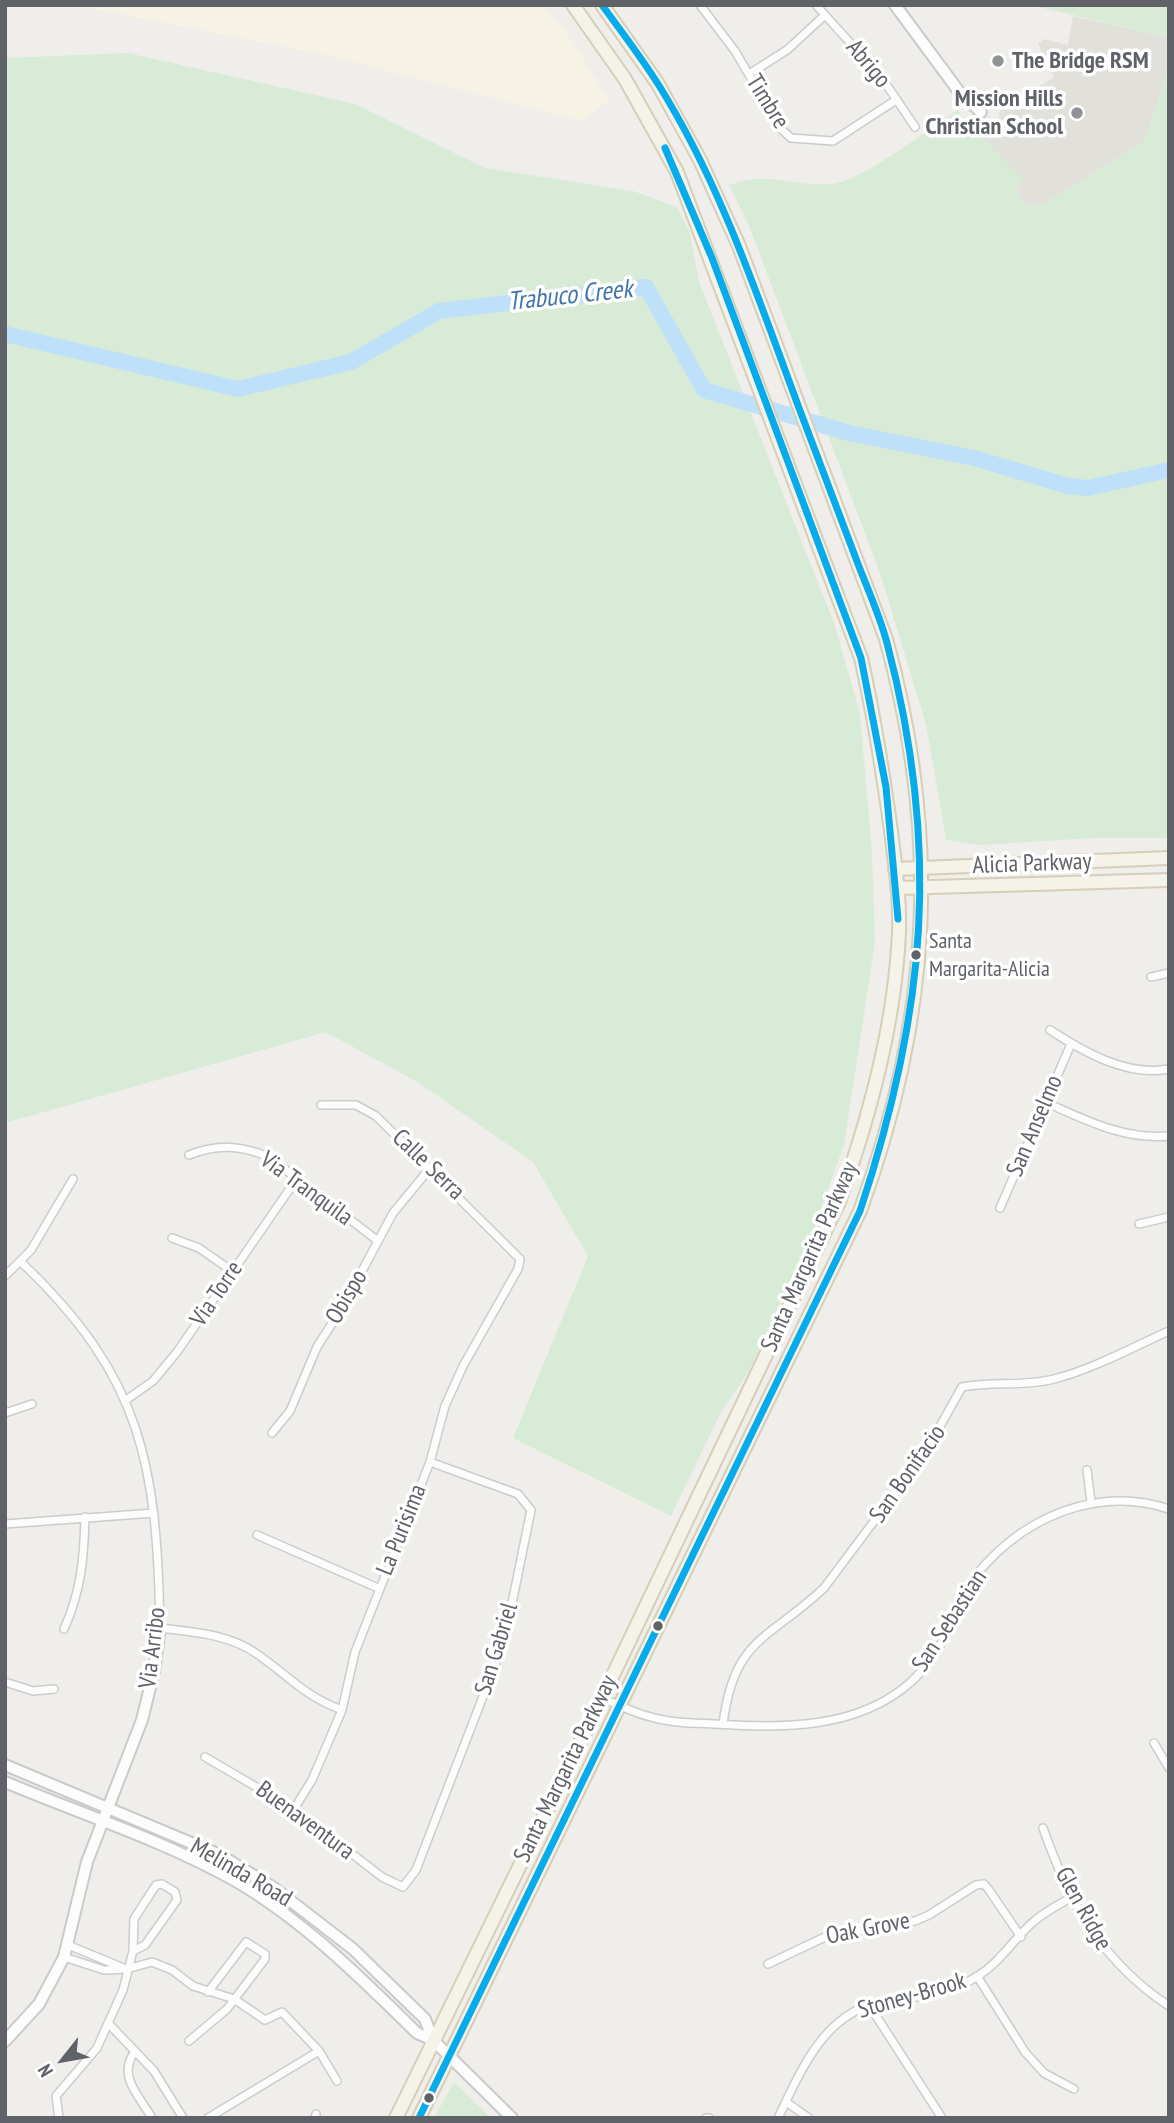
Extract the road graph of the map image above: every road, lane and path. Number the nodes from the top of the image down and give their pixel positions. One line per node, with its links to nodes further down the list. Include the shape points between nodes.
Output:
1 (573, 5): 13 (main road, Santa Margarita Parkway, via 661,141 712,258 861,658)
2 (601, 5): 12 (main road, Santa Margarita Parkway, via 658,84 700,160 739,246 862,569 903,700)
3 (700, 5): 7 (street, Timbre)
4 (816, 5): 6 (street, Abrigo)
5 (895, 5): 9 (main road, via 960,93)
6 (825, 15): 7 (street, via 787,50); 8 (street, Abrigo)
7 (749, 74): 8 (street, Timbre, via 790,138 833,141)
8 (897, 100): 10 (street, Abrigo)
9 (981, 112)
10 (915, 127)
11 (1169, 858): 12 (main road, Alicia Parkway)
12 (922, 868): 13 (main road, Alicia Parkway); 16 (main road, Santa Margarita Parkway)
13 (895, 869): 15 (main road, Santa Margarita Parkway)
14 (1169, 880): 16 (main road, Alicia Parkway)
15 (897, 888): 16 (main road, Alicia Parkway); 56 (main road, Santa Margarita Parkway, via 894,987 859,1146 821,1240)
16 (923, 888): 57 (main road, Santa Margarita Parkway, via 909,1040 881,1153 860,1211)
17 (1169, 973): 18 (street)
18 (1151, 977)
19 (1050, 1030): 20 (street)
20 (1071, 1044): 21 (street, via 1111,1063 1150,1073); 22 (street, San Anselmo)
21 (1169, 1069)
22 (1045, 1102): 24 (street, via 1142,1139); 29 (street, San Anselmo)
23 (321, 1105): 26 (street, Calle Serra, via 356,1105 376,1116)
24 (1169, 1136)
25 (189, 1155): 27 (street, Via Tranquila, via 211,1146 250,1149)
26 (431, 1167): 33 (street, Obispo, via 393,1213); 34 (street, Calle Serra)
27 (298, 1177): 33 (street, Via Tranquila); 36 (street, Via Torre)
28 (73, 1179): 35 (street)
29 (1000, 1208)
30 (1169, 1217): 31 (street)
31 (1139, 1224)
32 (172, 1238): 36 (street, via 198,1248)
33 (378, 1241): 42 (street, Obispo, via 317,1347 290,1411)
34 (519, 1256): 43 (street, La Purisima, via 518,1269 445,1406)
35 (22, 1263): 37 (street); 39 (street, Via Arribo, via 74,1317)
36 (232, 1271): 39 (street, Via Torre, via 153,1381)
37 (5, 1276)
38 (1169, 1331): 59 (street, San Bonifacio, via 1054,1379 962,1387 925,1454 824,1588 759,1638 745,1656 727,1698)
39 (125, 1400): 47 (street, Via Arribo, via 147,1468)
40 (32, 1404): 41 (street)
41 (5, 1413)
42 (272, 1433)
43 (430, 1462): 51 (street, La Purisima); 69 (street, San Gabriel, via 518,1494 531,1510 494,1668 426,1848)
44 (1087, 1470): 45 (street)
45 (1091, 1502): 46 (street, San Sebastian, via 1155,1504); 59 (street, San Sebastian, via 1045,1518 992,1558 957,1604 936,1652 911,1682 877,1704 838,1720 802,1726)
46 (1169, 1509)
47 (154, 1513): 48 (street); 52 (street, Via Arribo)
48 (85, 1517): 49 (street); 53 (street, via 83,1571)
49 (5, 1524)
50 (257, 1535): 51 (street)
51 (378, 1588): 58 (street, La Purisima, via 355,1652)
52 (160, 1628): 58 (street, via 223,1637 240,1644 307,1695); 65 (main road, Via Arribo, via 142,1720)
53 (64, 1629)
54 (5, 1682): 55 (street, via 33,1691)
55 (54, 1689)
56 (602, 1698): 57 (street, San Sebastian); 82 (main road, Santa Margarita Parkway)
57 (620, 1706): 59 (street, San Sebastian, via 663,1720); 87 (main road, Santa Margarita Parkway)
58 (342, 1710): 66 (street, La Purisima, via 312,1780)
59 (723, 1724)
60 (1154, 1744): 63 (street)
61 (205, 1757): 66 (street, Buenaventura)
62 (5, 1765): 65 (main road, Melinda Road)
63 (1169, 1768)
64 (5, 1782): 67 (main road, Melinda Road)
65 (109, 1807): 67 (main road, Via Arribo); 82 (main road, Melinda Road, via 220,1855 274,1888 353,1949 425,2019)
66 (294, 1809): 69 (street, Buenaventura, via 382,1877)
67 (103, 1822): 72 (main road, Via Arribo, via 87,1862); 82 (main road, Melinda Road, via 198,1861 266,1901 326,1947 417,2033)
68 (1043, 1828): 70 (street, Glen Ridge)
69 (403, 1887)
70 (1073, 1897): 71 (street, Stoney-Brook, via 1030,1925); 80 (street, Glen Ridge, via 1107,1954)
71 (1021, 1937): 74 (street, Oak Grove, via 984,1884 915,1921 825,1937); 76 (street, Stoney-Brook)
72 (66, 1951): 75 (street); 75 (street, via 104,1970); 83 (main road, Via Arribo, via 39,2004)
73 (133, 1951): 73 (street, via 134,1919 156,1885 162,1884 175,1892 177,1900 145,1945); 75 (street)
74 (768, 1964)
75 (127, 1969): 77 (street, via 152,1962); 81 (street)
76 (977, 1976): 79 (street, Stoney-Brook, via 924,1998); 89 (street, via 1025,2052 1044,2073)
77 (208, 1992): 78 (street); 78 (street, via 249,1942 266,1957)
78 (234, 1999): 84 (street); 86 (street, via 265,2020 282,2012)
79 (869, 2005): 90 (street, Stoney-Brook, via 825,2033); 100 (street)
80 (1169, 2006)
81 (108, 2023): 85 (street); 91 (street, via 91,2057 58,2092)
82 (433, 2040): 87 (main road, Melinda Road); 95 (main road, Santa Margarita Parkway)
83 (5, 2041)
84 (189, 2041)
85 (135, 2051): 92 (street, via 126,2063 126,2074); 93 (street, via 154,2071)
86 (319, 2051): 88 (street); 94 (street)
87 (449, 2056): 96 (main road, Santa Margarita Parkway); 97 (main road, Melinda Road)
88 (337, 2081)
89 (1074, 2089)
90 (786, 2102): 98 (street, Stoney-Brook); 99 (street)
91 (60, 2116)
92 (152, 2118)
93 (183, 2118)
94 (208, 2118)
95 (396, 2118)
96 (419, 2118)
97 (512, 2118)
98 (778, 2118)
99 (809, 2118)
100 (943, 2118)

